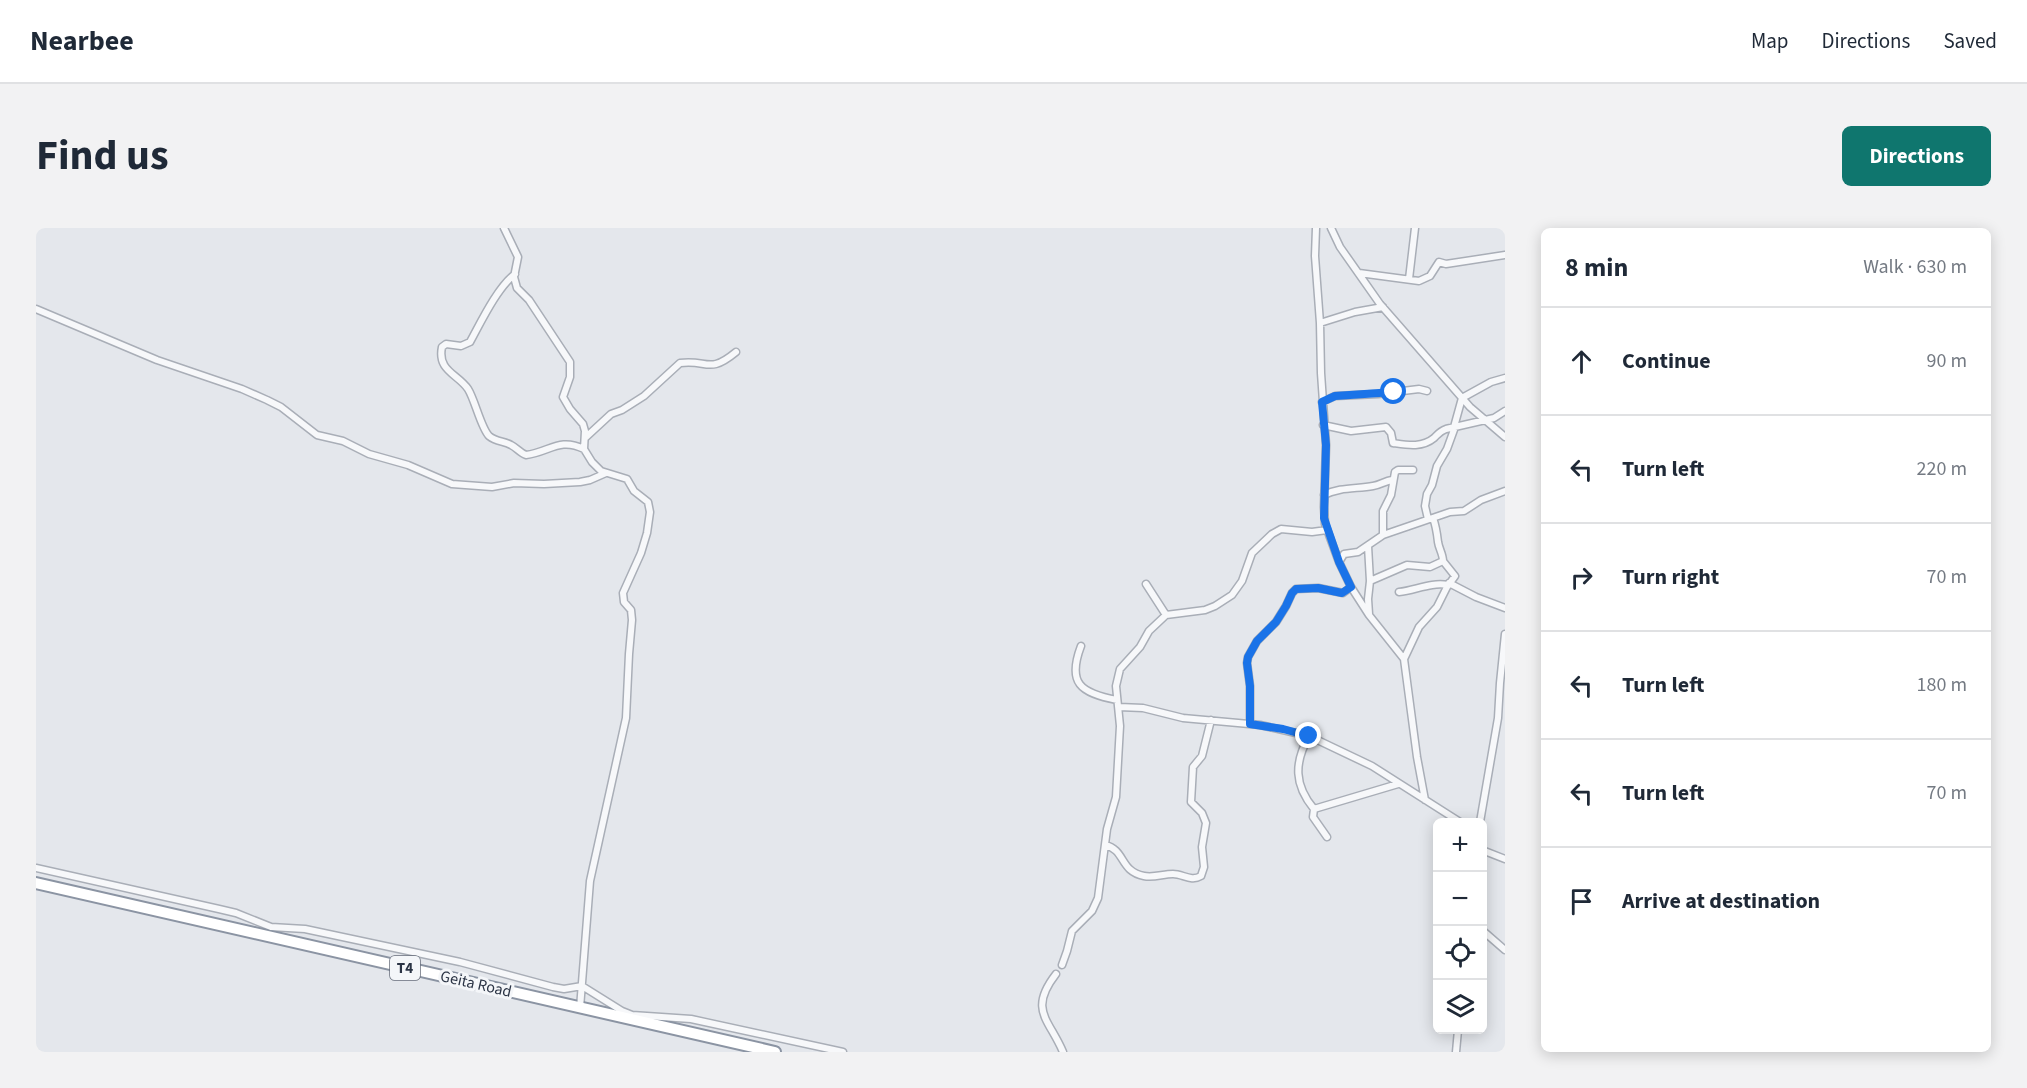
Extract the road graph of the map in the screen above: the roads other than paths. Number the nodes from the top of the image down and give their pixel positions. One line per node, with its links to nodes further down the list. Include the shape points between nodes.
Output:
1 (504, 228): 7 (street, via 518,257)
2 (1316, 228): 11 (street)
3 (1331, 228): 6 (street)
4 (1415, 228): 8 (street)
5 (1505, 255): 8 (street, via 1439,262 1431,276 1419,281)
6 (1359, 273): 8 (street); 9 (street)
7 (515, 274): 22 (street, via 517,288 570,362 563,397 583,424); 23 (street, via 499,290 470,342 444,345 443,363 468,389 490,437 526,455 562,444)
8 (1409, 279)
9 (1383, 307): 11 (street); 15 (street)
10 (36, 309): 25 (street, via 157,360 267,400 317,435 343,441 452,484 492,487 580,482)
11 (1320, 323): 16 (street)
12 (736, 352): 22 (street, via 709,366 680,363 644,396 608,416)
13 (1505, 378): 15 (street, via 1491,381)
14 (1427, 391): 16 (street, via 1335,396)
15 (1462, 398): 18 (street); 20 (street)
16 (1322, 402): 19 (street)
17 (1505, 411): 18 (street)
18 (1485, 420): 20 (street); 21 (street)
19 (1323, 425): 20 (street, via 1351,431 1386,427 1393,443 1414,445); 28 (street)
20 (1455, 427): 29 (street, via 1427,494 1425,506)
21 (1505, 437)
22 (585, 438): 23 (street)
23 (584, 449): 25 (street, via 598,469)
24 (1413, 470): 26 (street, via 1398,470)
25 (606, 473): 67 (street, via 627,479 648,502 650,512 647,533 623,593 632,620 626,718 594,859)
26 (1392, 480): 28 (street); 31 (street, via 1391,495 1383,511)
27 (1505, 491): 29 (street, via 1464,511)
28 (1324, 495): 30 (street)
29 (1430, 518): 31 (street); 33 (street, via 1438,534)
30 (1328, 530): 34 (street); 41 (street, via 1278,530 1257,547 1239,586 1225,601 1205,610)
31 (1383, 535): 32 (street)
32 (1368, 546): 34 (street, via 1345,553); 35 (street)
33 (1443, 561): 35 (street, via 1430,567 1407,565); 37 (street, via 1455,575)
34 (1339, 562): 38 (street)
35 (1370, 580): 42 (street)
36 (1146, 584): 41 (street)
37 (1449, 584): 39 (street); 40 (street); 45 (street, via 1437,608 1419,627)
38 (1351, 587): 42 (street); 48 (street, via 1342,593 1304,588 1292,593 1248,657)
39 (1400, 592)
40 (1505, 608)
41 (1166, 615): 46 (street, via 1120,669 1116,686)
42 (1369, 615): 45 (street)
43 (1505, 634): 50 (street)
44 (1081, 646): 46 (street, via 1074,669 1077,682)
45 (1404, 660): 53 (street)
46 (1118, 704): 47 (street); 58 (street, via 1116,797)
47 (1211, 720): 48 (street); 58 (street, via 1203,752 1193,768 1190,792 1191,802 1206,823 1201,876 1193,879 1175,874 1139,874 1129,870 1115,848)
48 (1250, 724): 51 (street)
49 (1505, 729): 50 (street)
50 (1496, 731): 56 (street)
51 (1309, 736): 52 (street, via 1372,766); 54 (street, via 1298,758 1298,769 1302,792)
52 (1398, 784): 53 (street); 54 (street)
53 (1425, 800): 55 (street)
54 (1314, 809): 57 (street, via 1315,822)
55 (1454, 818)
56 (1481, 818)
57 (1327, 837)
58 (1105, 845): 65 (street, via 1096,905 1072,931)
59 (1487, 852): 60 (street)
60 (1505, 859)
61 (36, 868): 67 (street, via 236,913 271,927 305,929 460,962 553,987)
62 (36, 883): 68 (highway, Geita Road / T4)
63 (1487, 934): 64 (street)
64 (1505, 950)
65 (1062, 964)
66 (1056, 974): 72 (street, via 1044,995 1042,1010)
67 (582, 986): 68 (street); 71 (street, via 632,1015 691,1019)
68 (580, 1008): 70 (highway, Geita Road / T4)
69 (1458, 1034): 73 (street)
70 (775, 1052)
71 (843, 1052)
72 (1063, 1052)
73 (1456, 1052)

